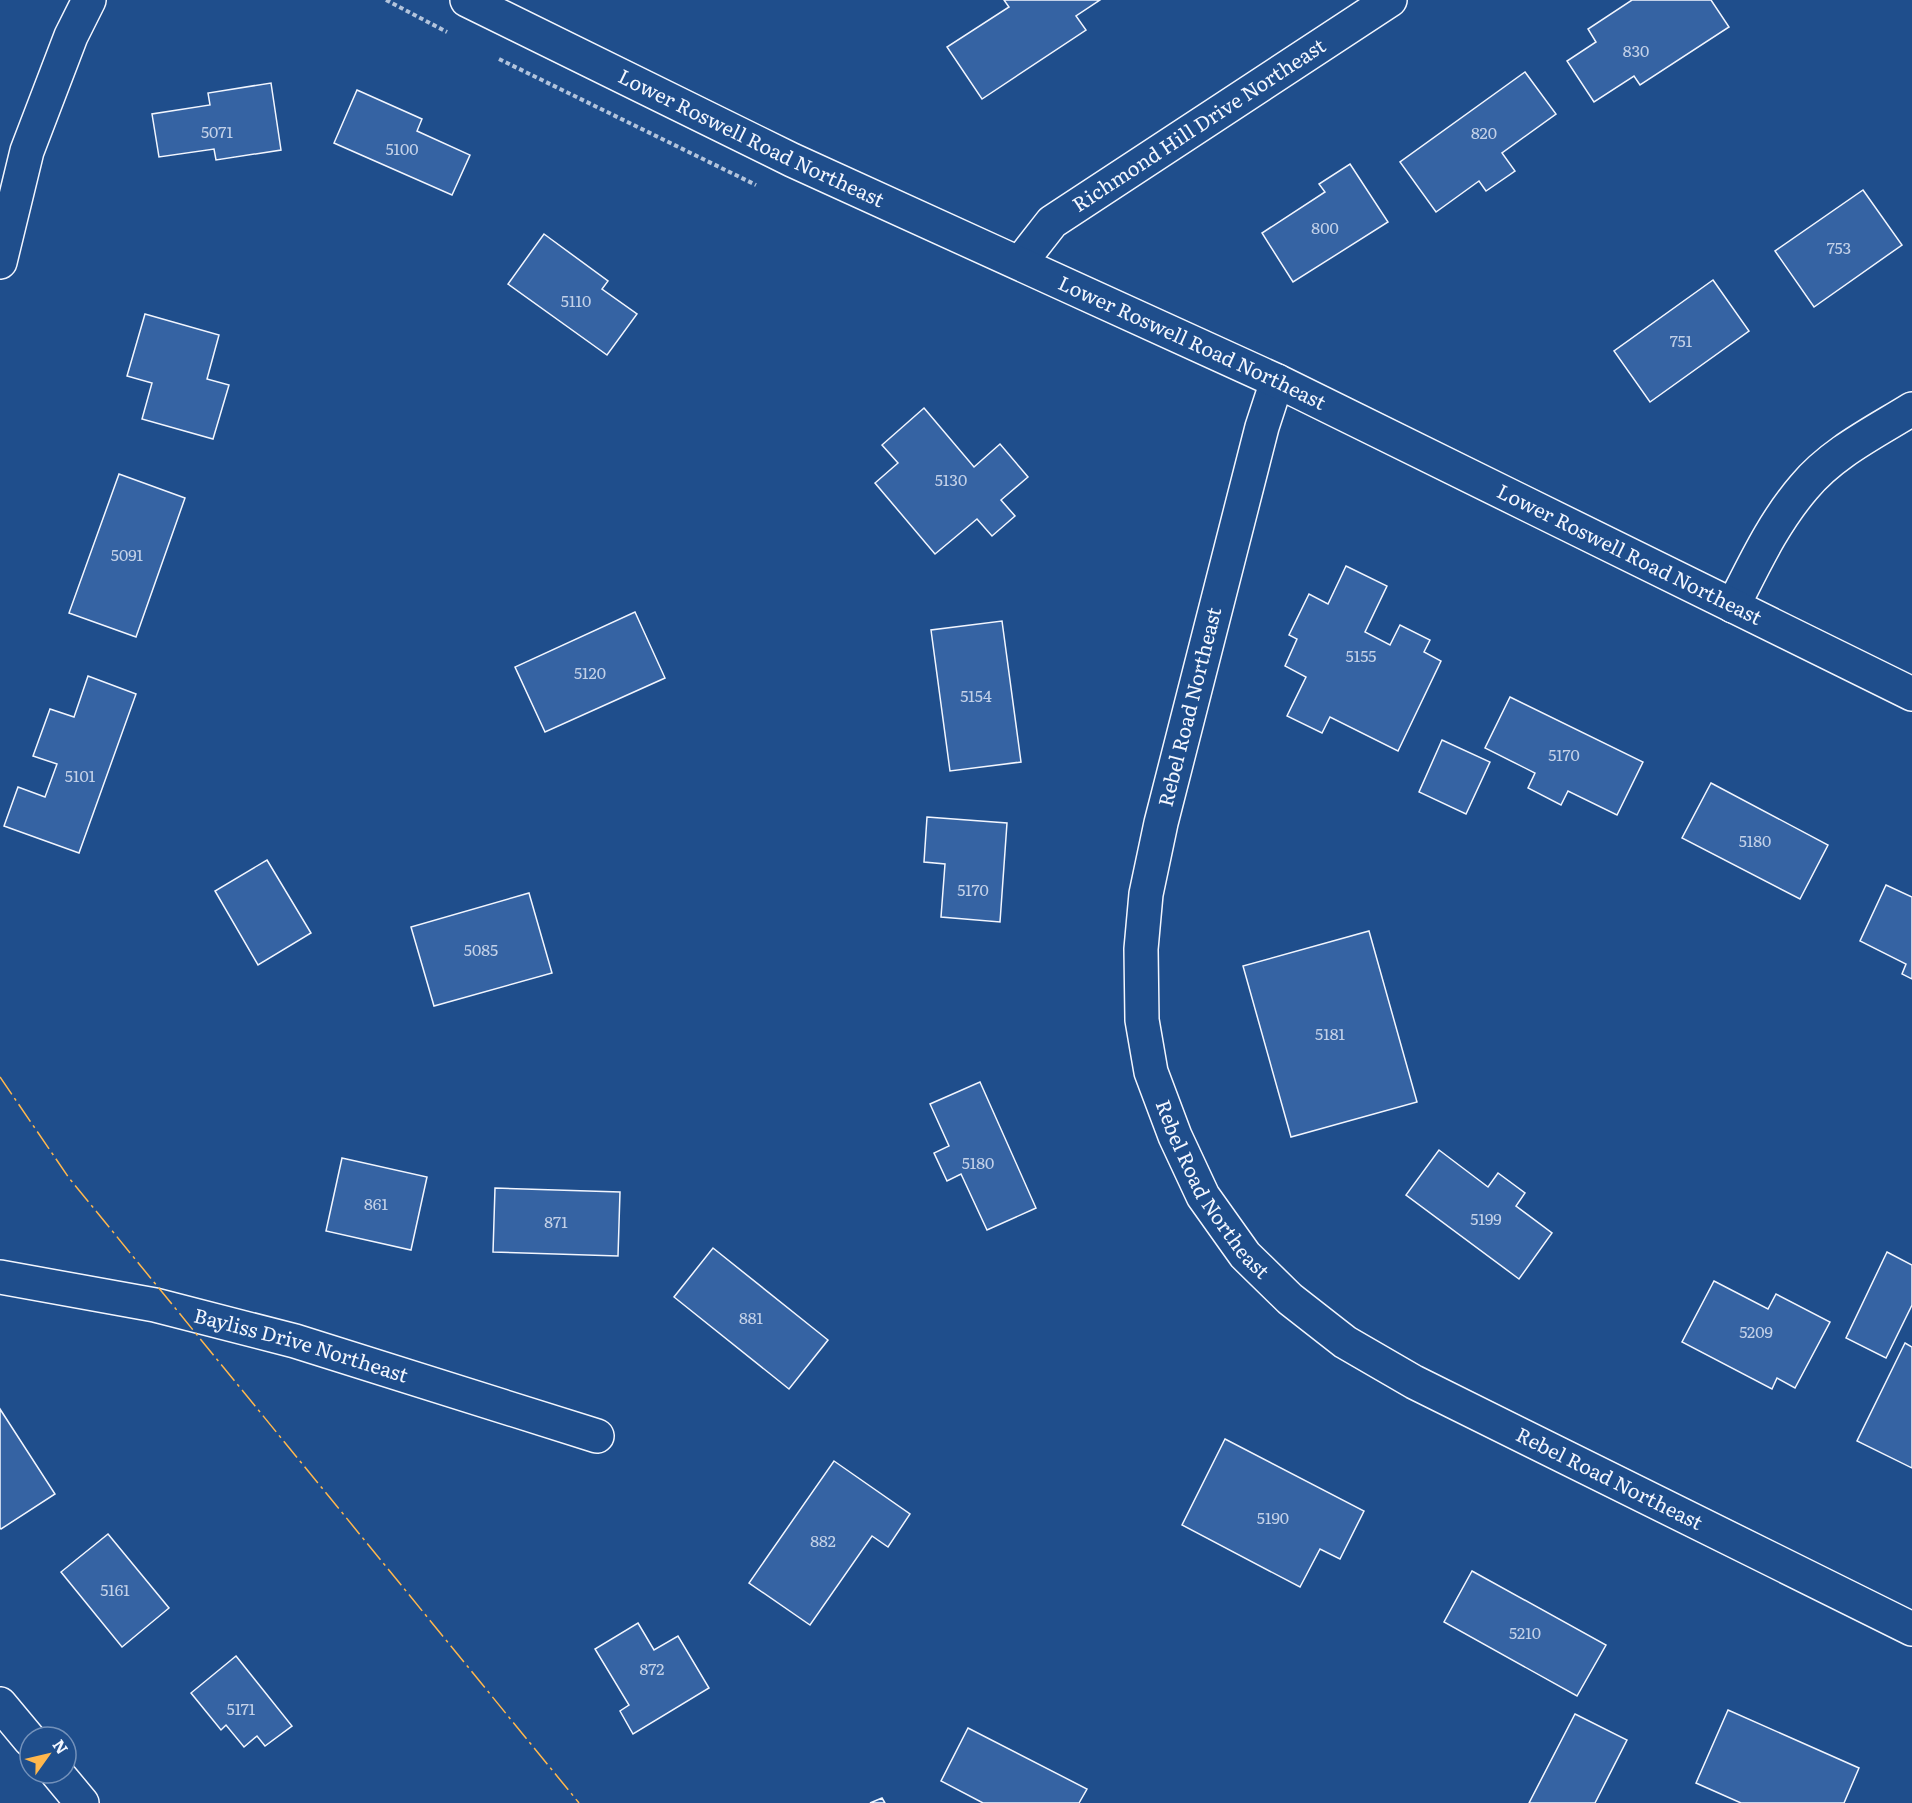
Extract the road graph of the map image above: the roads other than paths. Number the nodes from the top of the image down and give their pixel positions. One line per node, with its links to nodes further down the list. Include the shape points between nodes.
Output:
1 (89, 0): 4 (street, via 27,151)
2 (468, 0): 5 (street, Lower Roswell Road Northeast, via 792,160)
3 (1390, 0): 5 (street, Richmond Hill Drive Northeast, via 1052,222)
4 (0, 262)
5 (1020, 263): 6 (street, Lower Roswell Road Northeast)
6 (1277, 381): 8 (street, Lower Roswell Road Northeast); 12 (street, Rebel Road Northeast, via 1256,449 1161,823 1146,894 1141,949 1142,1020 1151,1072 1203,1196 1245,1255 1290,1299 1345,1342 1414,1382)
7 (1912, 409): 8 (street, via 1829,463 1804,486 1765,543)
8 (1733, 606): 9 (street, Lower Roswell Road Northeast)
9 (1912, 694)
10 (0, 1276): 11 (street, Bayliss Drive Northeast, via 155,1305 295,1341)
11 (597, 1436)
12 (1912, 1629)
13 (0, 1704): 14 (street)
14 (18, 1726)
15 (67, 1785): 16 (street)
16 (82, 1803)

